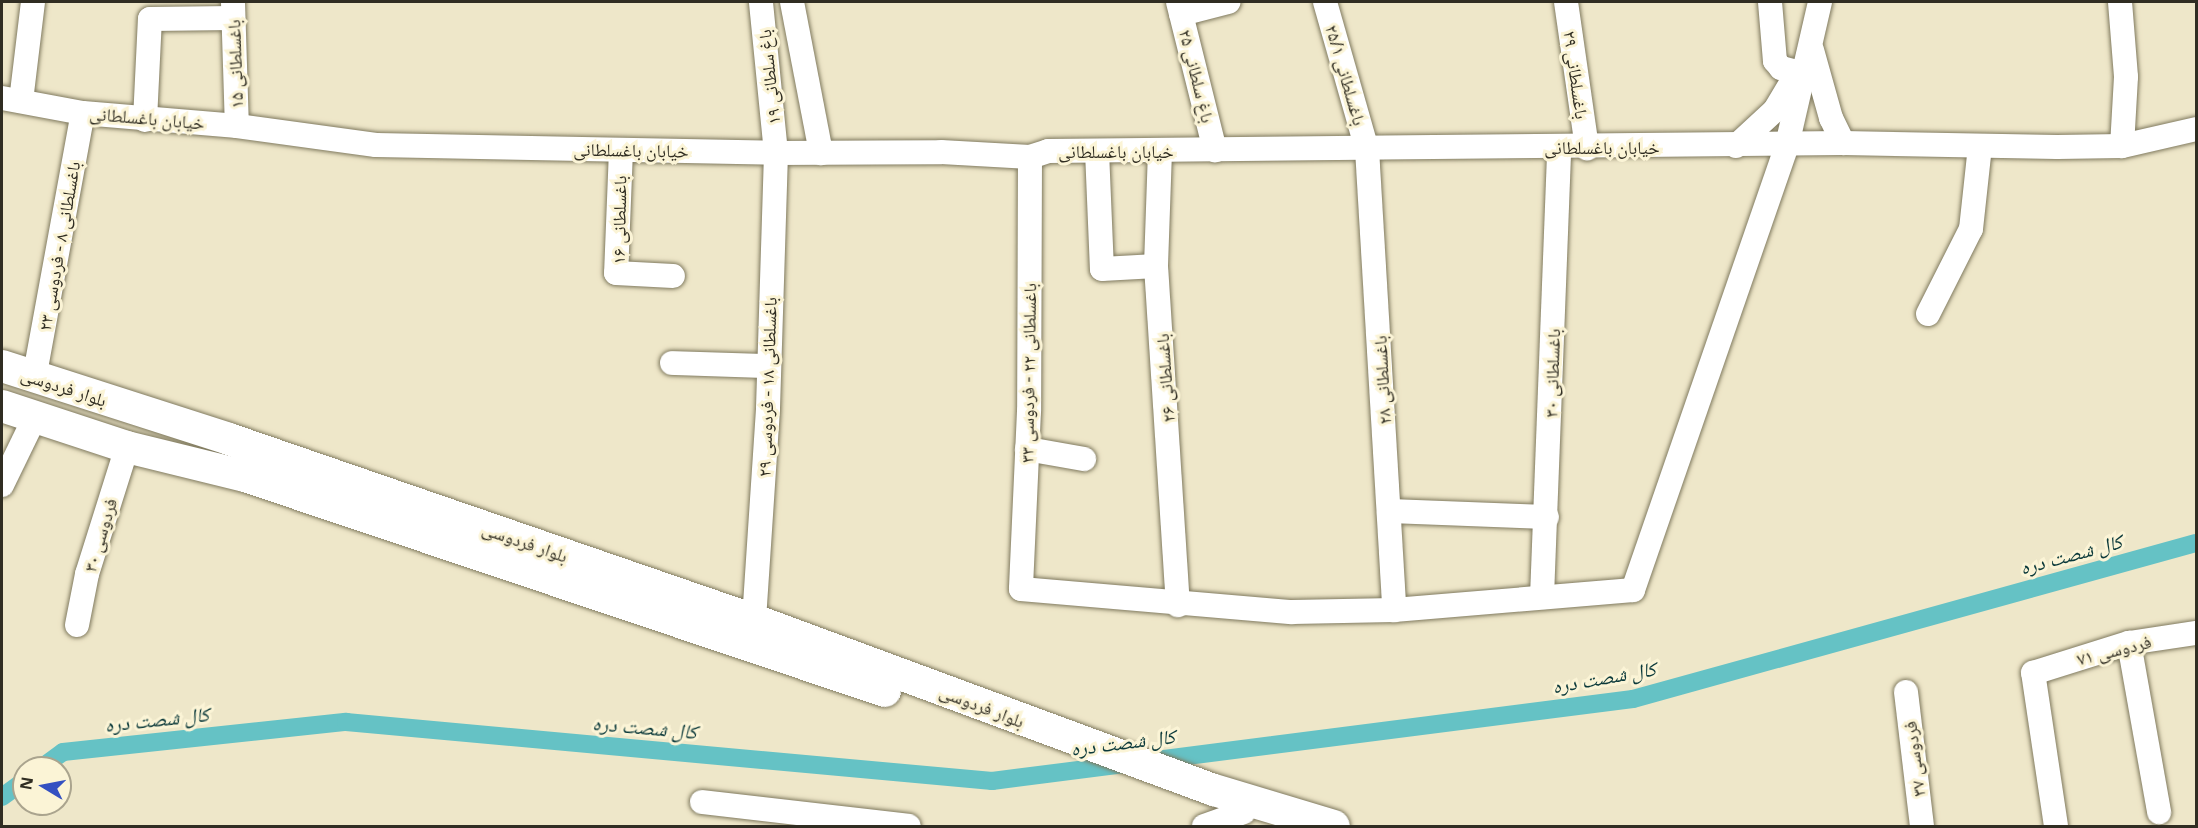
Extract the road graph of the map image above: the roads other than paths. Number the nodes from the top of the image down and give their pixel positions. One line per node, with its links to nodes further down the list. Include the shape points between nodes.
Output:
1 (33, 2): 14 (street)
2 (761, 2): 31 (street, باغ سلطانی ۱۹)
3 (792, 2): 32 (street)
4 (1228, 2): 10 (street)
5 (1325, 2): 26 (street, باغسلطانی ۲۵/۱)
6 (1566, 2): 25 (street, باغسلطانی ۲۹)
7 (1770, 2): 13 (street, via 1775,61 1781,68)
8 (1820, 2): 12 (street)
9 (2120, 2): 23 (street, via 2127,77)
10 (1180, 8): 28 (street, باغ سلطانی ۲۵)
11 (233, 10): 16 (street, via 150,19); 17 (street, باغسلطانی ۱۵)
12 (1811, 47): 13 (street); 19 (street, via 1831,118); 20 (street)
13 (1797, 72): 21 (street, via 1775,110)
14 (11, 100): 15 (street, خیابان باغسلطانی)
15 (83, 112): 16 (street, خیابان باغسلطانی); 40 (street, باغسلطانی ۸ - فردوسی ۲۳)
16 (145, 120): 17 (street, خیابان باغسلطانی)
17 (237, 126): 27 (street, خیابان باغسلطانی, via 376,145)
18 (2196, 129): 23 (street, خیابان باغسلطانی)
19 (1843, 143): 20 (street, خیابان باغسلطانی); 22 (street, خیابان باغسلطانی)
20 (1786, 145): 21 (street, خیابان باغسلطانی); 51 (street, via 1633,590)
21 (1736, 146): 25 (street, خیابان باغسلطانی)
22 (1980, 146): 23 (street, خیابان باغسلطانی); 36 (street, via 1971,229)
23 (2122, 146)
24 (1559, 148): 25 (street, خیابان باغسلطانی); 26 (street, خیابان باغسلطانی); 48 (street, باغسلطانی ۳۰)
25 (1587, 148)
26 (1366, 149): 28 (street, خیابان باغسلطانی); 47 (street, باغسلطانی ۲۸)
27 (621, 150): 31 (street, خیابان باغسلطانی); 35 (street, باغسلطانی ۱۶, via 616,273)
28 (1215, 150): 30 (street, خیابان باغسلطانی)
29 (1097, 151): 30 (street, خیابان باغسلطانی); 33 (street, خیابان باغسلطانی, via 1048,151); 34 (street, via 1102,269)
30 (1160, 151): 34 (street, باغسلطانی ۲۶)
31 (776, 153): 32 (street, خیابان باغسلطانی); 39 (street, باغسلطانی ۱۸ - فردوسی ۲۹)
32 (821, 153): 33 (street, خیابان باغسلطانی)
33 (1030, 157): 44 (street, باغسلطانی ۲۲ - فردوسی ۳۳)
34 (1156, 266): 52 (street, باغسلطانی ۲۶)
35 (672, 276)
36 (1928, 314)
37 (672, 363): 39 (street)
38 (2, 366): 40 (main road, بلوار فردوسی)
39 (768, 366): 54 (street, باغسلطانی ۱۸ - فردوسی ۲۹)
40 (34, 379): 49 (main road, بلوار فردوسی, via 229,439)
41 (2, 405): 42 (main road, بلوار فردوسی)
42 (35, 417): 43 (main road, بلوار فردوسی); 46 (street)
43 (127, 447): 49 (main road, بلوار فردوسی); 55 (street, فردوسی ۳۰, via 87,574)
44 (1027, 449): 45 (street); 52 (street, باغسلطانی ۲۲ - فردوسی ۳۳, via 1021,589)
45 (1084, 459)
46 (2, 485)
47 (1389, 511): 48 (street); 53 (street, باغسلطانی ۲۸)
48 (1547, 517): 51 (street, باغسلطانی ۳۰)
49 (435, 526): 50 (main road, بلوار فردوسی)
50 (488, 544): 54 (main road, بلوار فردوسی); 59 (main road, بلوار فردوسی)
51 (1542, 597): 53 (street)
52 (1178, 605): 53 (street, via 1292,612)
53 (1394, 610)
54 (754, 620): 59 (main road, بلوار فردوسی)
55 (76, 625)
56 (2196, 633): 57 (street, فردوسی ۷۱)
57 (2129, 643): 62 (street); 68 (street, فردوسی ۷۱, via 2032,673)
58 (1906, 692): 67 (street, فردوسی ۳۷)
59 (1034, 733): 61 (main road)
60 (702, 802): 63 (street)
61 (1209, 806): 65 (main road, via 1244,812); 66 (main road)
62 (2159, 812)
63 (776, 818): 64 (street)
64 (909, 826)
65 (1283, 826)
66 (1334, 826)
67 (1922, 826)
68 (2056, 826)

